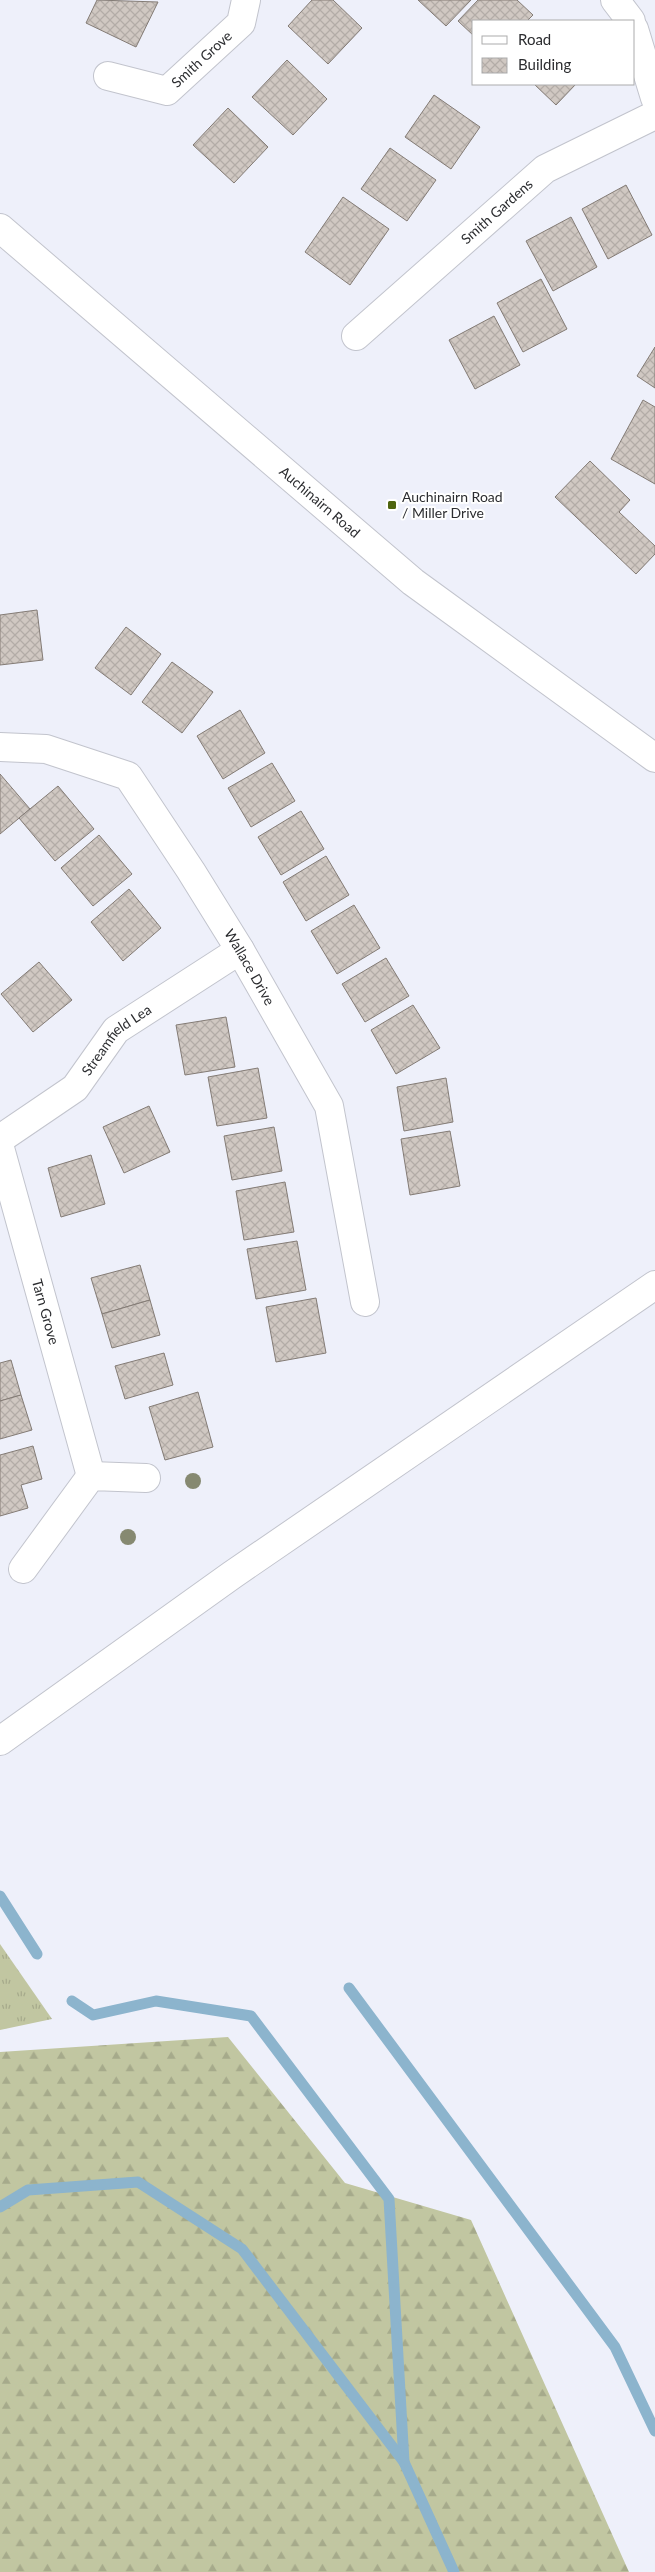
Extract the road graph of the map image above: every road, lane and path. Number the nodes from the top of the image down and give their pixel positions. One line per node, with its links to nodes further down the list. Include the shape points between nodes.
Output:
1 (246, 0): 5 (street, Smith Grove, via 241,23 167,91)
2 (615, 0): 3 (street)
3 (630, 20)
4 (635, 32): 6 (street)
5 (108, 76)
6 (655, 98)
7 (655, 115): 9 (street, Smith Gardens, via 545,169)
8 (0, 228): 11 (street, Auchinairn Road, via 414,582)
9 (356, 336)
10 (0, 747): 12 (street, Wallace Drive, via 46,749 128,776)
11 (655, 758)
12 (240, 950): 13 (street, Streamfield Lea, via 116,1030 74,1088); 16 (street, Wallace Drive, via 329,1106)
13 (0, 1139)
14 (0, 1148): 17 (street, Tarn Grove)
15 (655, 1285): 20 (street, via 232,1575)
16 (365, 1302)
17 (91, 1476): 18 (street); 19 (street)
18 (146, 1478)
19 (23, 1570)
20 (0, 1741)

